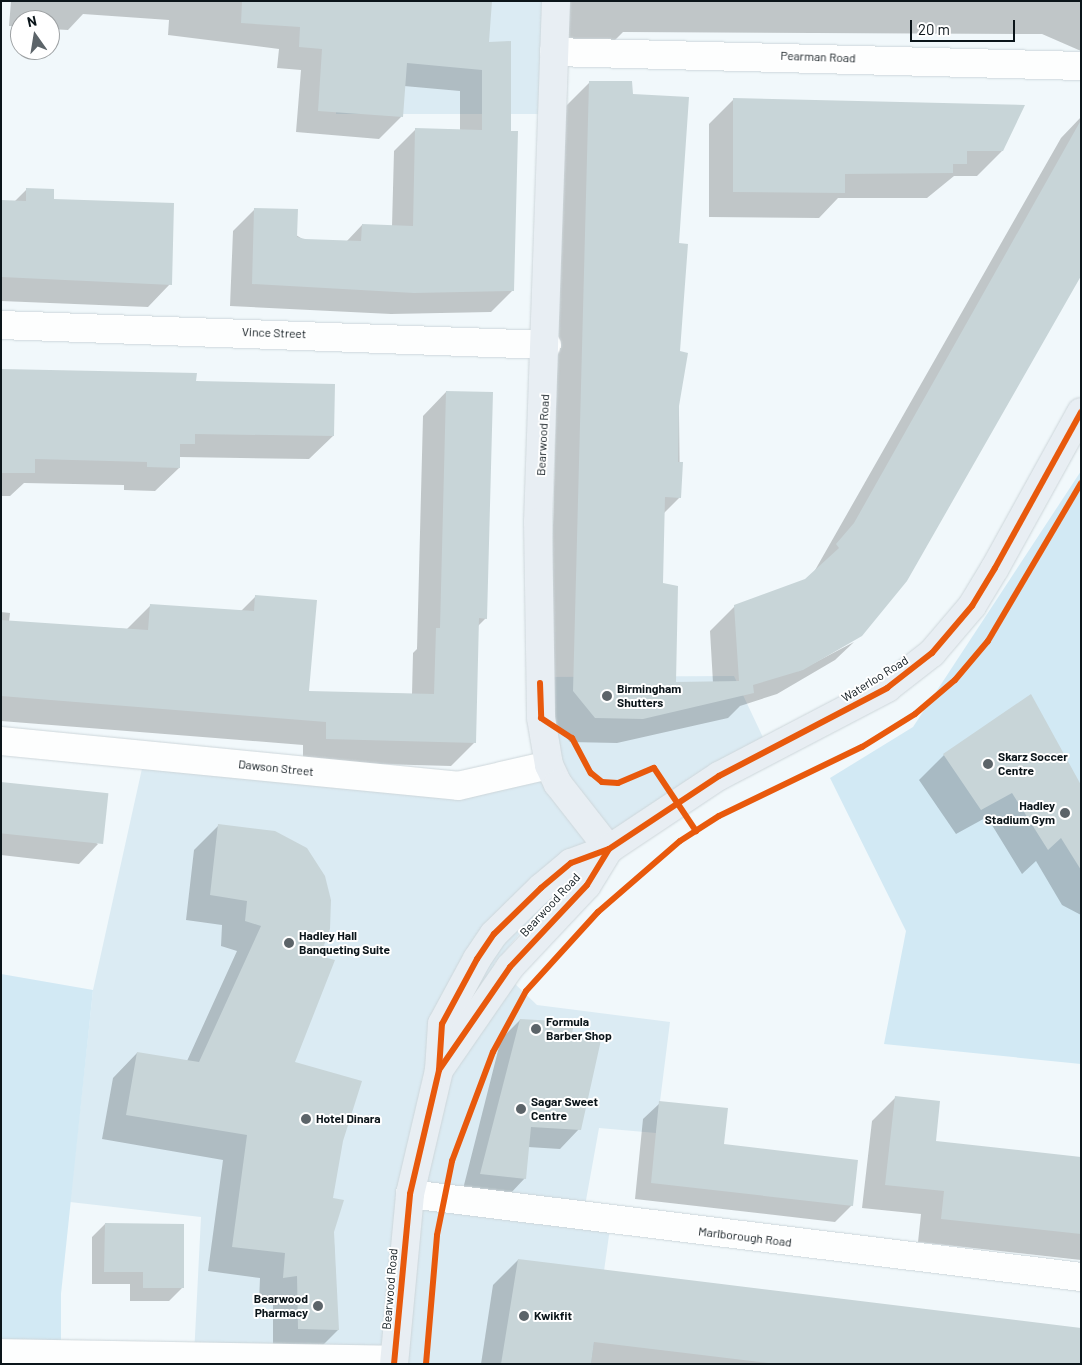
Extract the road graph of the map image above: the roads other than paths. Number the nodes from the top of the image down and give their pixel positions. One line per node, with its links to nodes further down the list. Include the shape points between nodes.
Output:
1 (556, 1): 2 (main road, Bearwood Road)
2 (554, 52): 3 (street, Pearman Road); 5 (main road, Bearwood Road)
3 (1081, 66)
4 (1, 325): 5 (street, Vince Street)
5 (547, 345): 8 (main road, Bearwood Road, via 538,522 541,718)
6 (1081, 412): 9 (main road, Waterloo Road, via 972,606 932,653 880,692 719,776)
7 (1, 740): 8 (street, Dawson Street, via 458,786)
8 (549, 765): 9 (main road, Bearwood Road, via 558,784)
9 (609, 849): 10 (main road, Bearwood Road, via 587,885 510,967 439,1070)
10 (410, 1194): 11 (street, Marlborough Road); 13 (main road, Bearwood Road)
11 (1081, 1277)
12 (1, 1352): 13 (street, Bearwood Road)
13 (394, 1362)

